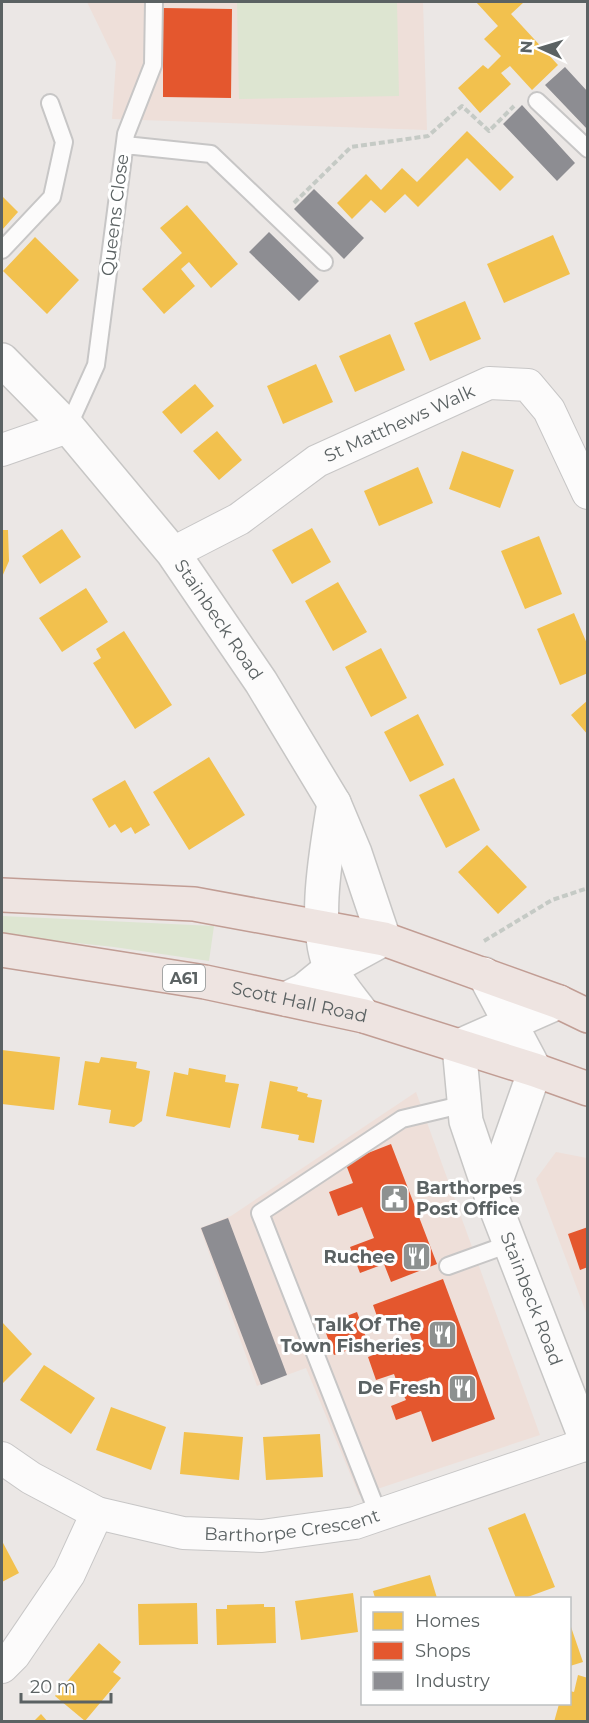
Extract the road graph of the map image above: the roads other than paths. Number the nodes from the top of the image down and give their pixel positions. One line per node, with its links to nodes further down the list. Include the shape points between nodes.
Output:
1 (154, 2): 4 (lane, Queens Close, via 153,65)
2 (537, 101): 5 (lane)
3 (50, 103): 6 (lane, via 64,142 52,197)
4 (124, 145): 7 (lane, via 211,154); 9 (lane, Queens Close, via 96,365)
5 (588, 149)
6 (2, 250)
7 (324, 262)
8 (2, 360): 9 (street, Stainbeck Road)
9 (68, 427): 10 (street); 12 (street, Stainbeck Road)
10 (2, 450)
11 (588, 493): 12 (street, St Matthews Walk, via 549,410 528,385 489,383 317,461 239,519)
12 (173, 553): 13 (street, Stainbeck Road, via 261,682)
13 (333, 803): 15 (street); 16 (street, Stainbeck Road, via 355,853)
14 (2, 895): 15 (highway, via 194,904)
15 (321, 926): 16 (highway); 18 (street)
16 (384, 939): 18 (street); 19 (highway)
17 (2, 950): 20 (highway, Scott Hall Road / A61)
18 (331, 968): 20 (street); 22 (street)
19 (484, 974): 21 (highway); 23 (street)
20 (286, 999): 22 (highway, Scott Hall Road / A61)
21 (574, 1009): 23 (street)
22 (364, 1016): 24 (highway, Scott Hall Road / A61)
23 (511, 1024): 24 (street); 25 (street)
24 (459, 1046): 25 (highway, Scott Hall Road / A61); 27 (street, Stainbeck Road)
25 (535, 1070): 26 (highway, Scott Hall Road / A61); 28 (street)
26 (588, 1089)
27 (465, 1104): 28 (street, Stainbeck Road, via 466,1121); 34 (lane, via 402,1119 260,1213)
28 (491, 1195): 29 (street, Stainbeck Road)
29 (509, 1244): 30 (lane); 31 (street, Stainbeck Road)
30 (448, 1266)
31 (587, 1445): 34 (street, Barthorpe Crescent)
32 (2, 1458): 33 (street, Barthorpe Crescent)
33 (97, 1513): 34 (street, Barthorpe Crescent, via 183,1533 262,1536 355,1524); 35 (street, via 69,1574 14,1655)
34 (378, 1516)
35 (2, 1666)

